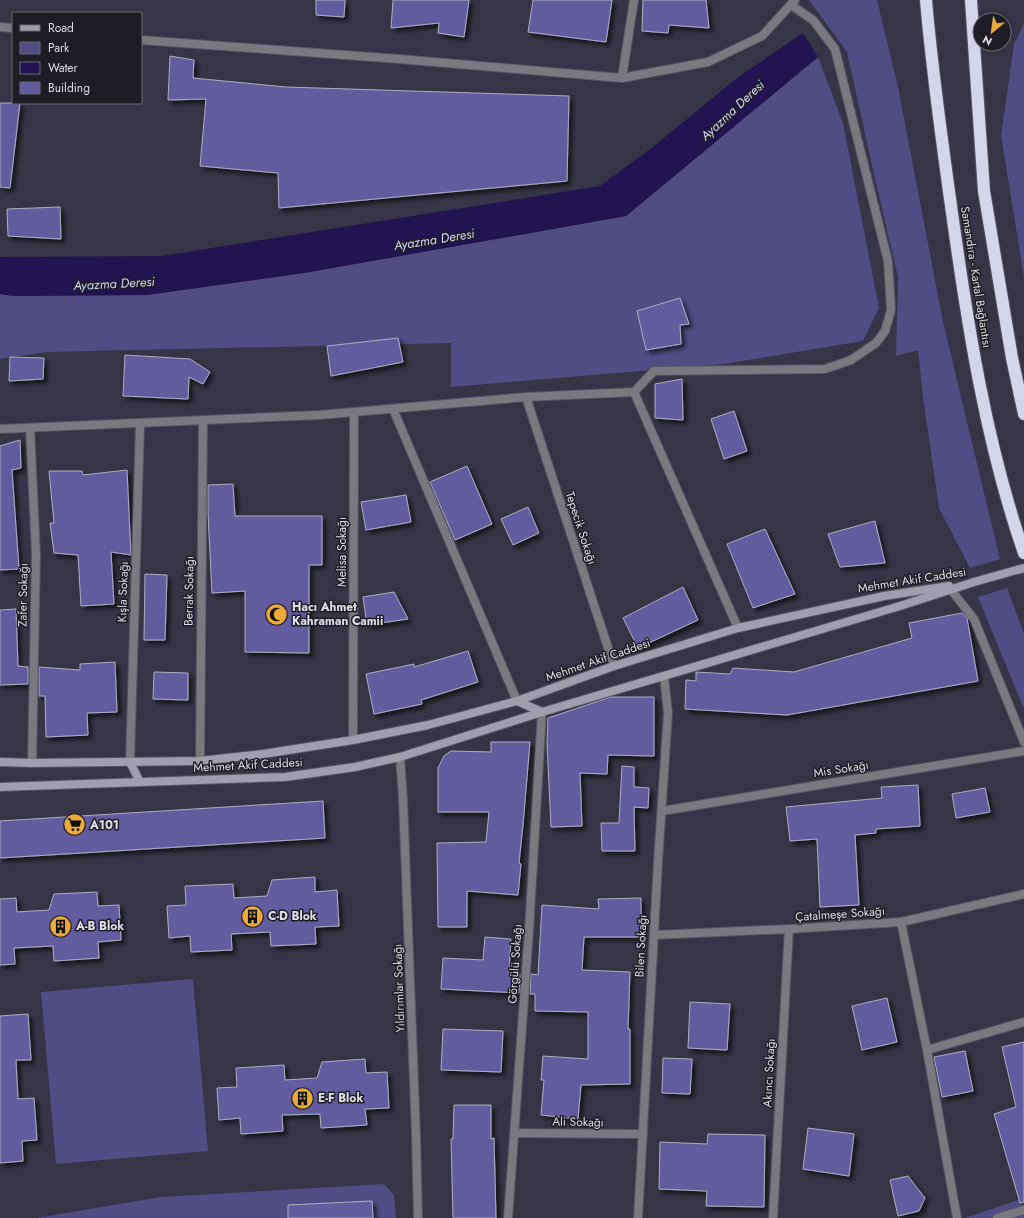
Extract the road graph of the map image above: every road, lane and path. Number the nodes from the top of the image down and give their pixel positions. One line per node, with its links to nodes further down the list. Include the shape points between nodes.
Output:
1 (634, 0): 8 (street)
2 (926, 0): 18 (highway, Samandıra - Kartal Bağlantısı, via 932,66 965,304 986,414 1013,521)
3 (971, 0): 13 (highway, Samandıra - Kartal Bağlantısı, via 984,191)
4 (793, 2): 8 (street, via 762,36 708,62); 9 (street, via 813,20 835,49 888,261 891,310 885,331 870,348 850,360 826,369 654,371)
5 (0, 27): 6 (street)
6 (12, 28)
7 (142, 40): 8 (street)
8 (622, 78)
9 (634, 392): 10 (street); 22 (street)
10 (526, 397): 11 (street); 23 (street, Tepecik Sokağı)
11 (393, 409): 12 (street); 25 (street)
12 (354, 412): 14 (street); 27 (street, Melisa Sokağı)
13 (1024, 414)
14 (203, 421): 15 (street); 31 (street, Berrak Sokağı)
15 (140, 424): 16 (street); 33 (street, Kışla Sokağı)
16 (30, 428): 17 (street); 34 (street, Zafer Sokağı, via 36,554)
17 (0, 429)
18 (1024, 553)
19 (1024, 568): 20 (main road)
20 (974, 582): 21 (main road, Mehmet Akif Caddesi); 22 (main road, Mehmet Akif Caddesi, via 884,596)
21 (951, 590): 24 (main road, Mehmet Akif Caddesi); 28 (street, via 974,619)
22 (738, 628): 23 (main road, Mehmet Akif Caddesi)
23 (614, 666): 25 (main road, Mehmet Akif Caddesi)
24 (664, 676): 26 (main road, Mehmet Akif Caddesi); 37 (street, Bilen Sokağı, via 668,714)
25 (517, 701): 26 (main road); 27 (main road, Mehmet Akif Caddesi, via 428,726)
26 (542, 712): 30 (main road, Mehmet Akif Caddesi); 44 (street, Görgülü Sokağı, via 529,938)
27 (353, 740): 31 (main road, Mehmet Akif Caddesi)
28 (1024, 742)
29 (1024, 751): 37 (street, Mis Sokağı)
30 (400, 757): 35 (main road, Mehmet Akif Caddesi, via 354,768 285,777); 47 (street, Yıldırımlar Sokağı)
31 (200, 761): 33 (main road, Mehmet Akif Caddesi)
32 (0, 762): 34 (main road, Mehmet Akif Caddesi)
33 (130, 762): 34 (main road, Mehmet Akif Caddesi); 35 (main road)
34 (32, 763)
35 (140, 782): 36 (main road, Mehmet Akif Caddesi)
36 (0, 787)
37 (662, 811): 41 (street, Bilen Sokağı)
38 (1024, 894): 39 (street, Çatalmeşe Sokağı)
39 (901, 922): 40 (street, Çatalmeşe Sokağı); 43 (street)
40 (789, 929): 41 (street, Çatalmeşe Sokağı); 50 (street, Akıncı Sokağı)
41 (654, 935): 45 (street, Bilen Sokağı)
42 (1024, 1022): 43 (street)
43 (927, 1050): 51 (street)
44 (514, 1133): 45 (street, Ali Sokağı); 48 (street, Görgülü Sokağı)
45 (643, 1134): 49 (street, Bilen Sokağı)
46 (1024, 1210): 52 (street)
47 (418, 1218)
48 (508, 1218)
49 (638, 1218)
50 (773, 1218)
51 (957, 1218)
52 (997, 1218)

